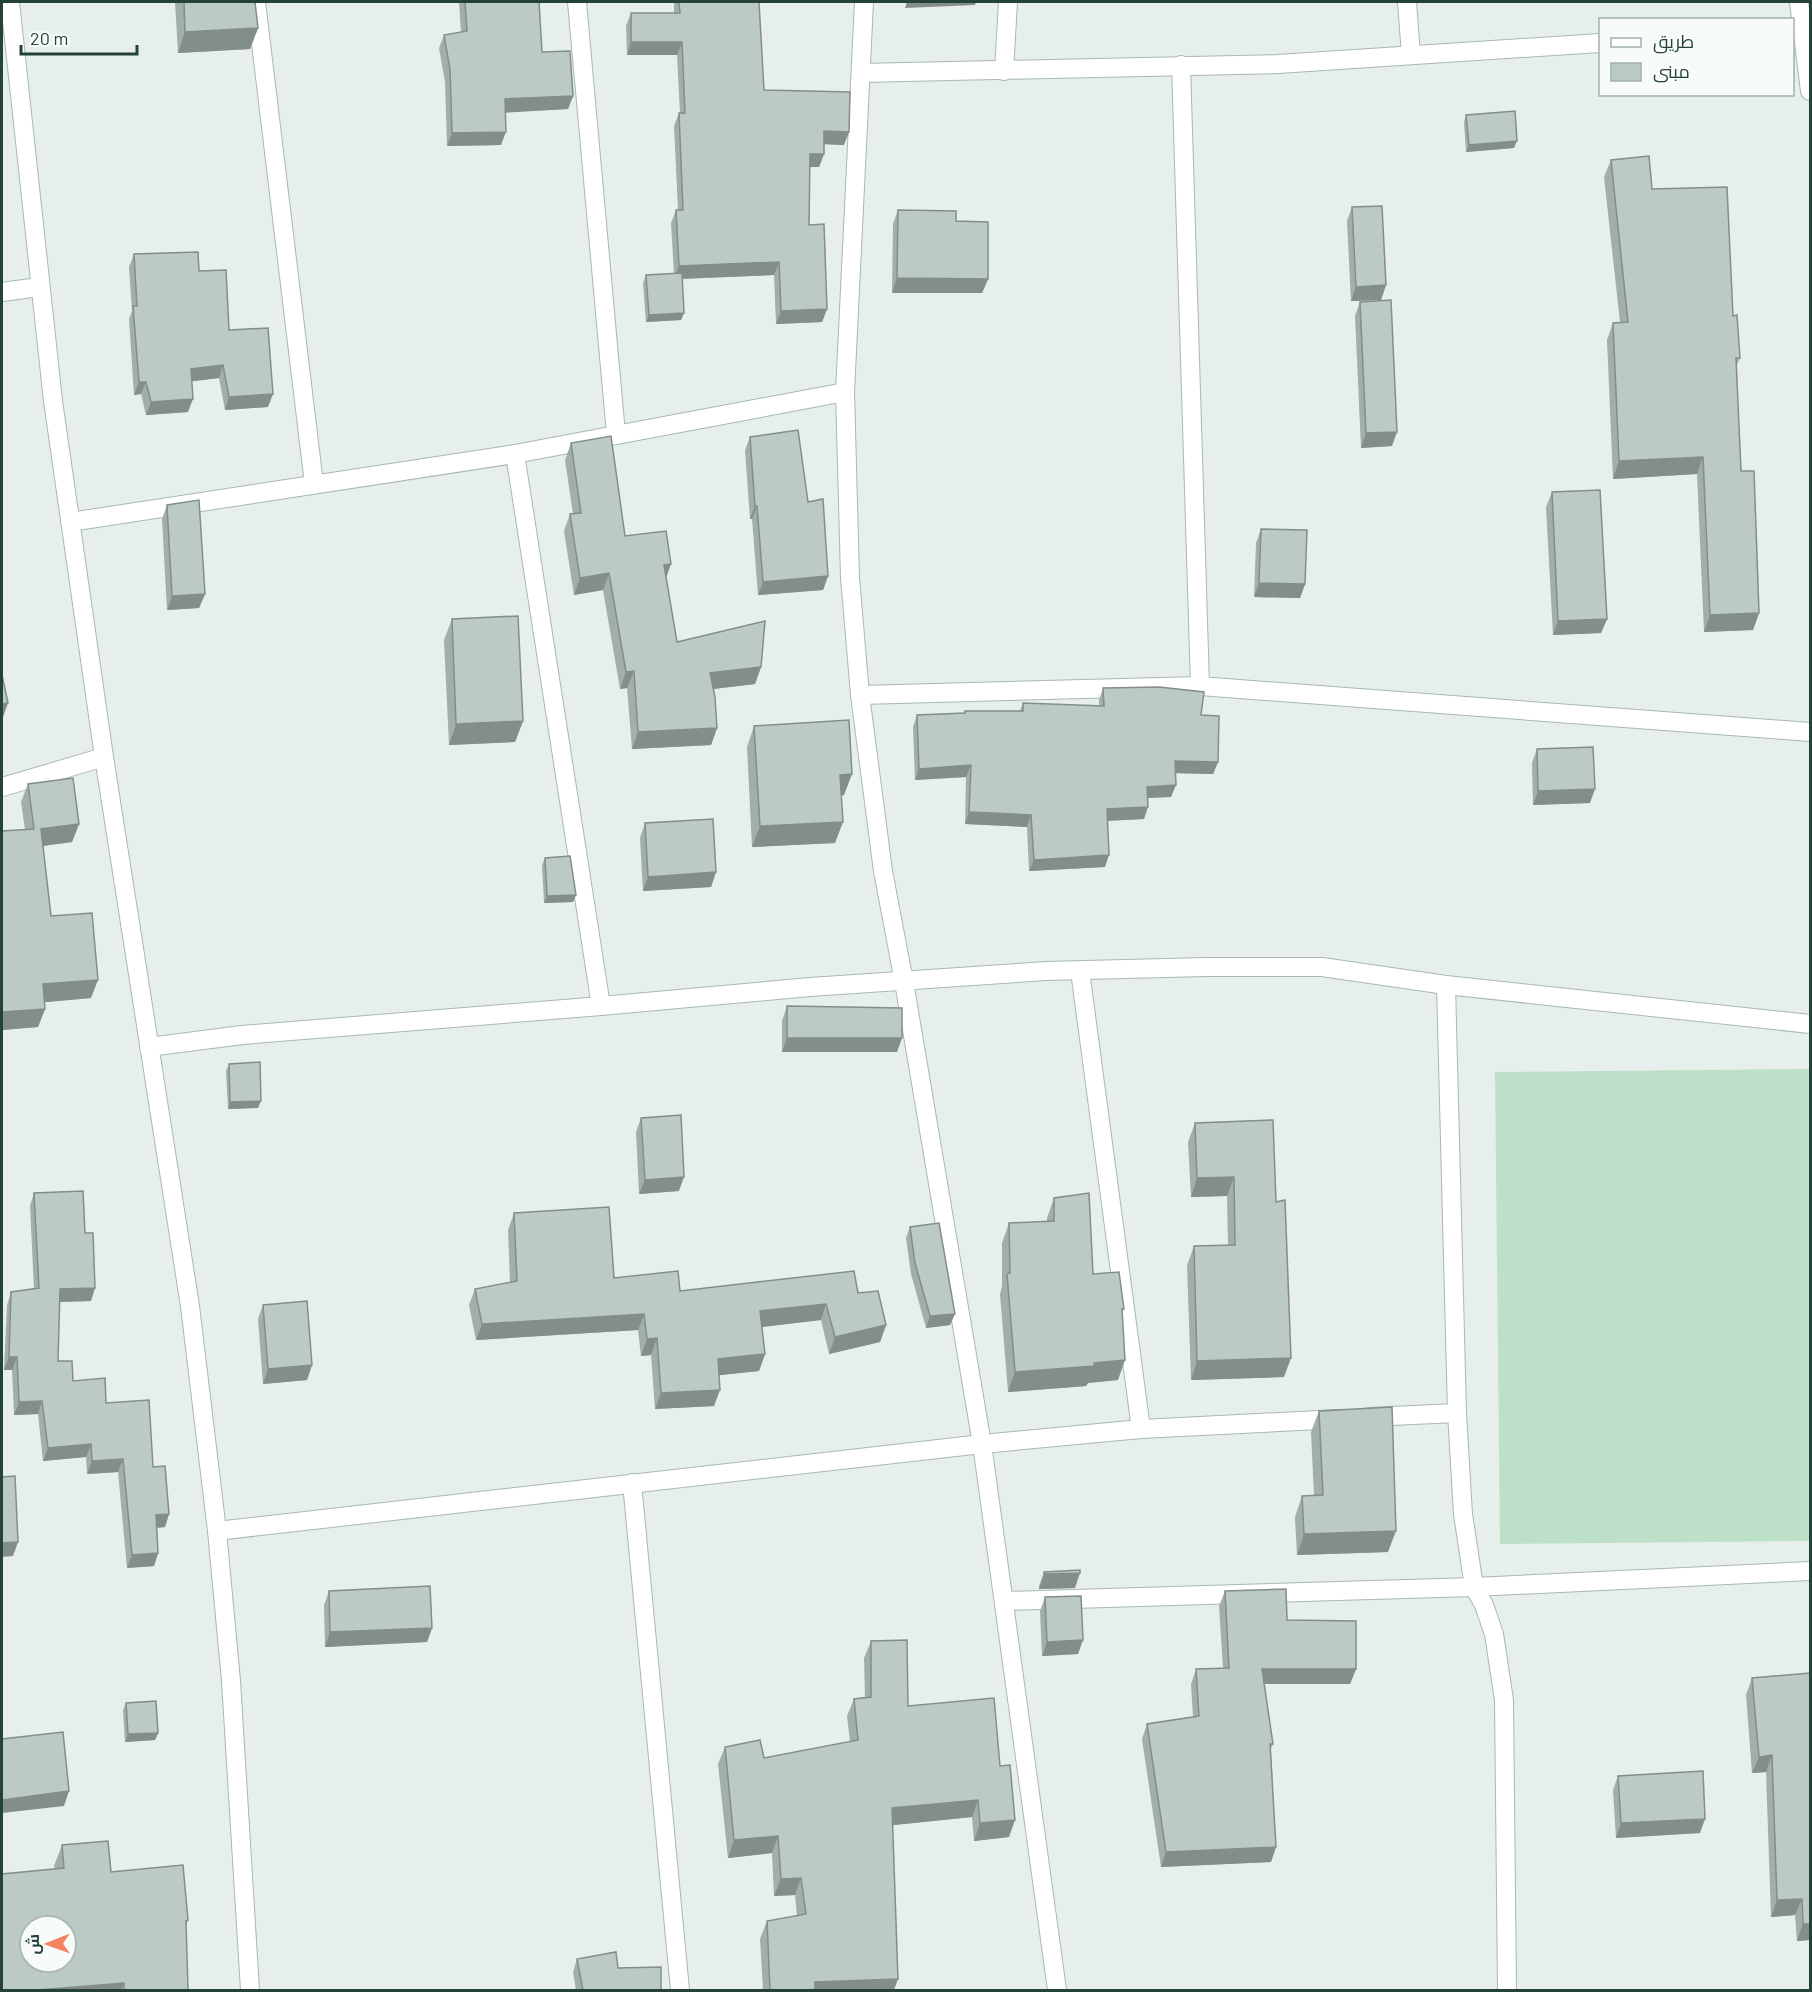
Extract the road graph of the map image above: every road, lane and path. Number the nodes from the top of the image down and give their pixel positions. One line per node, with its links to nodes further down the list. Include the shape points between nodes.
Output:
1 (10, 2): 15 (street)
2 (256, 2): 20 (street)
3 (577, 2): 18 (street)
4 (864, 2): 13 (street)
5 (1008, 2): 12 (street)
6 (1407, 2): 10 (street)
7 (1798, 2): 8 (street)
8 (1802, 31): 14 (street)
9 (1599, 43): 10 (street)
10 (1411, 55): 11 (street, via 1278,64)
11 (1181, 65): 12 (street); 22 (street)
12 (1004, 71): 13 (street)
13 (861, 73): 17 (street)
14 (1810, 91)
15 (39, 287): 16 (street); 21 (street)
16 (2, 292)
17 (845, 392): 18 (street); 23 (street, via 850,577)
18 (616, 434): 19 (street)
19 (515, 454): 20 (street); 30 (street)
20 (314, 484): 21 (street)
21 (70, 522): 25 (street)
22 (1200, 686): 23 (street); 24 (street)
23 (860, 695): 28 (street, via 883,871)
24 (1810, 732)
25 (104, 757): 26 (street); 32 (street)
26 (2, 787)
27 (1080, 971): 28 (street); 29 (street, via 1322,967); 34 (street)
28 (904, 982): 30 (street); 35 (street)
29 (1446, 985): 31 (street); 33 (street)
30 (601, 1006): 32 (street, via 242,1035)
31 (1810, 1023)
32 (149, 1047): 37 (street, via 190,1306)
33 (1457, 1413): 34 (street); 39 (street, via 1463,1514)
34 (1141, 1429): 35 (street)
35 (982, 1444): 36 (street); 40 (street)
36 (632, 1483): 37 (street); 42 (street)
37 (218, 1531): 41 (street)
38 (1810, 1571): 39 (street)
39 (1474, 1587): 40 (street); 44 (street, via 1494,1634 1504,1700)
40 (1004, 1601): 43 (street)
41 (250, 1990)
42 (680, 1990)
43 (1057, 1990)
44 (1508, 1990)

